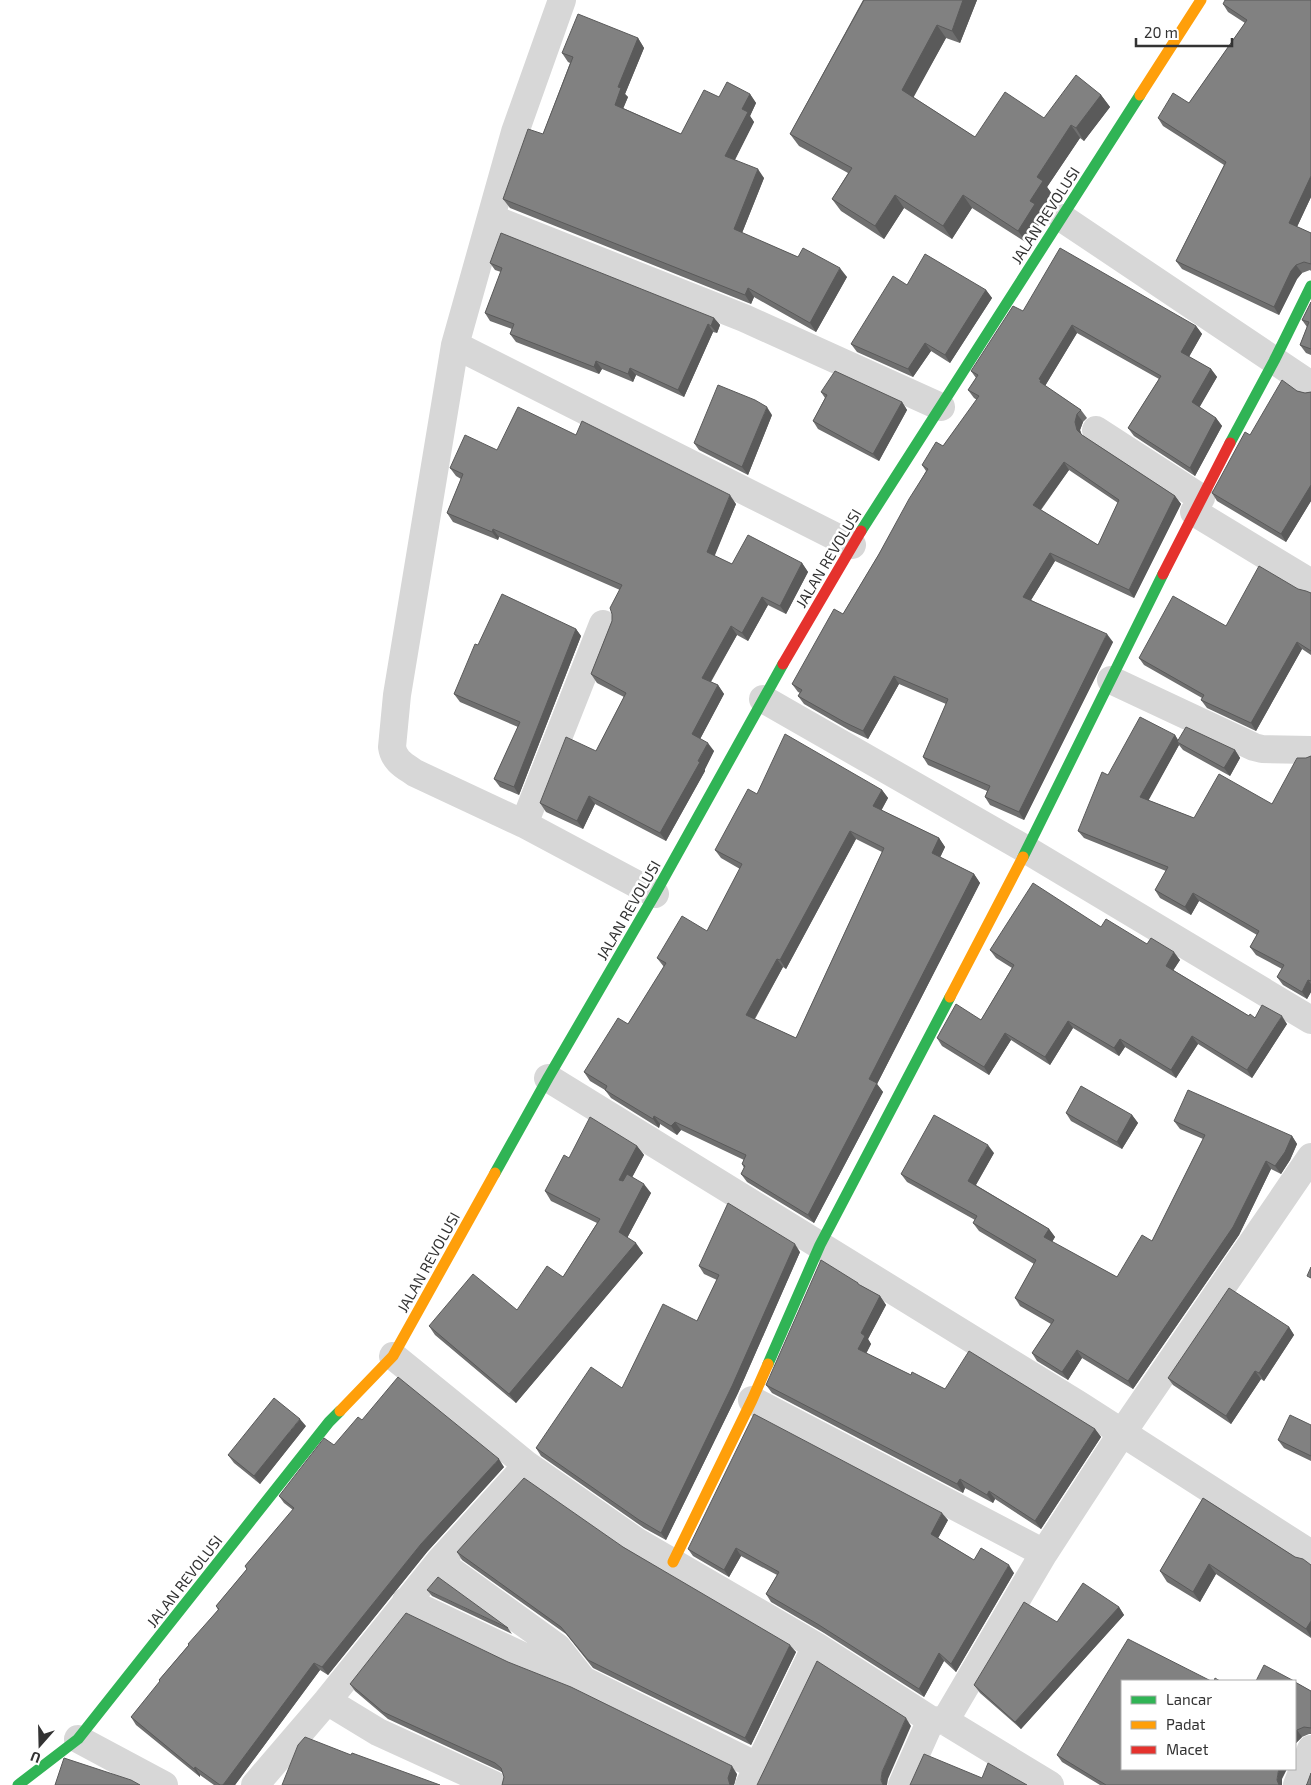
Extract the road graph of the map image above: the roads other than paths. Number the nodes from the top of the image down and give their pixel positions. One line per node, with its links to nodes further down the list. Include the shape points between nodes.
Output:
1 (562, 0): 3 (street, via 515,132)
2 (1201, 0): 4 (street, JALAN REVOLUSI)
3 (491, 218): 6 (street); 9 (street, via 744,318)
4 (1062, 218): 7 (street); 9 (street, JALAN REVOLUSI)
5 (1311, 286): 7 (street)
6 (455, 345): 12 (street); 18 (street, via 397,695 393,754 415,773)
7 (1274, 361): 8 (street); 11 (street)
8 (1311, 385)
9 (941, 407): 12 (street, JALAN REVOLUSI)
10 (1096, 430): 11 (street)
11 (1197, 505): 13 (street); 15 (street)
12 (852, 544): 16 (street, JALAN REVOLUSI)
13 (1311, 583)
14 (603, 624): 18 (street)
15 (1111, 680): 17 (street, via 1254,747); 19 (street)
16 (763, 699): 19 (street); 20 (street, JALAN REVOLUSI)
17 (1311, 750)
18 (524, 824): 20 (street)
19 (1027, 850): 21 (street); 24 (street)
20 (655, 894): 22 (street, JALAN REVOLUSI)
21 (1311, 1020)
22 (548, 1078): 24 (street); 25 (street, JALAN REVOLUSI)
23 (1311, 1157): 27 (street)
24 (820, 1245): 26 (street); 27 (street)
25 (393, 1356): 28 (street); 38 (street, JALAN REVOLUSI, via 329,1422)
26 (752, 1400): 29 (street); 32 (street)
27 (1122, 1433): 29 (street); 30 (street)
28 (527, 1465): 31 (street); 32 (street)
29 (1044, 1553): 37 (street)
30 (1311, 1554)
31 (439, 1562): 33 (street); 35 (street, via 550,1642 569,1660)
32 (673, 1562): 34 (street)
33 (406, 1601): 35 (street, via 520,1655); 36 (street)
34 (816, 1646): 37 (street); 40 (street)
35 (583, 1680): 40 (street)
36 (327, 1700): 43 (street); 44 (street, via 378,1732)
37 (938, 1720): 45 (street); 46 (street)
38 (78, 1739): 41 (street, JALAN REVOLUSI); 42 (street)
39 (1311, 1749): 47 (street)
40 (753, 1775)
41 (18, 1785)
42 (164, 1785)
43 (255, 1785)
44 (494, 1785)
45 (902, 1785)
46 (1050, 1785)
47 (1298, 1785)

